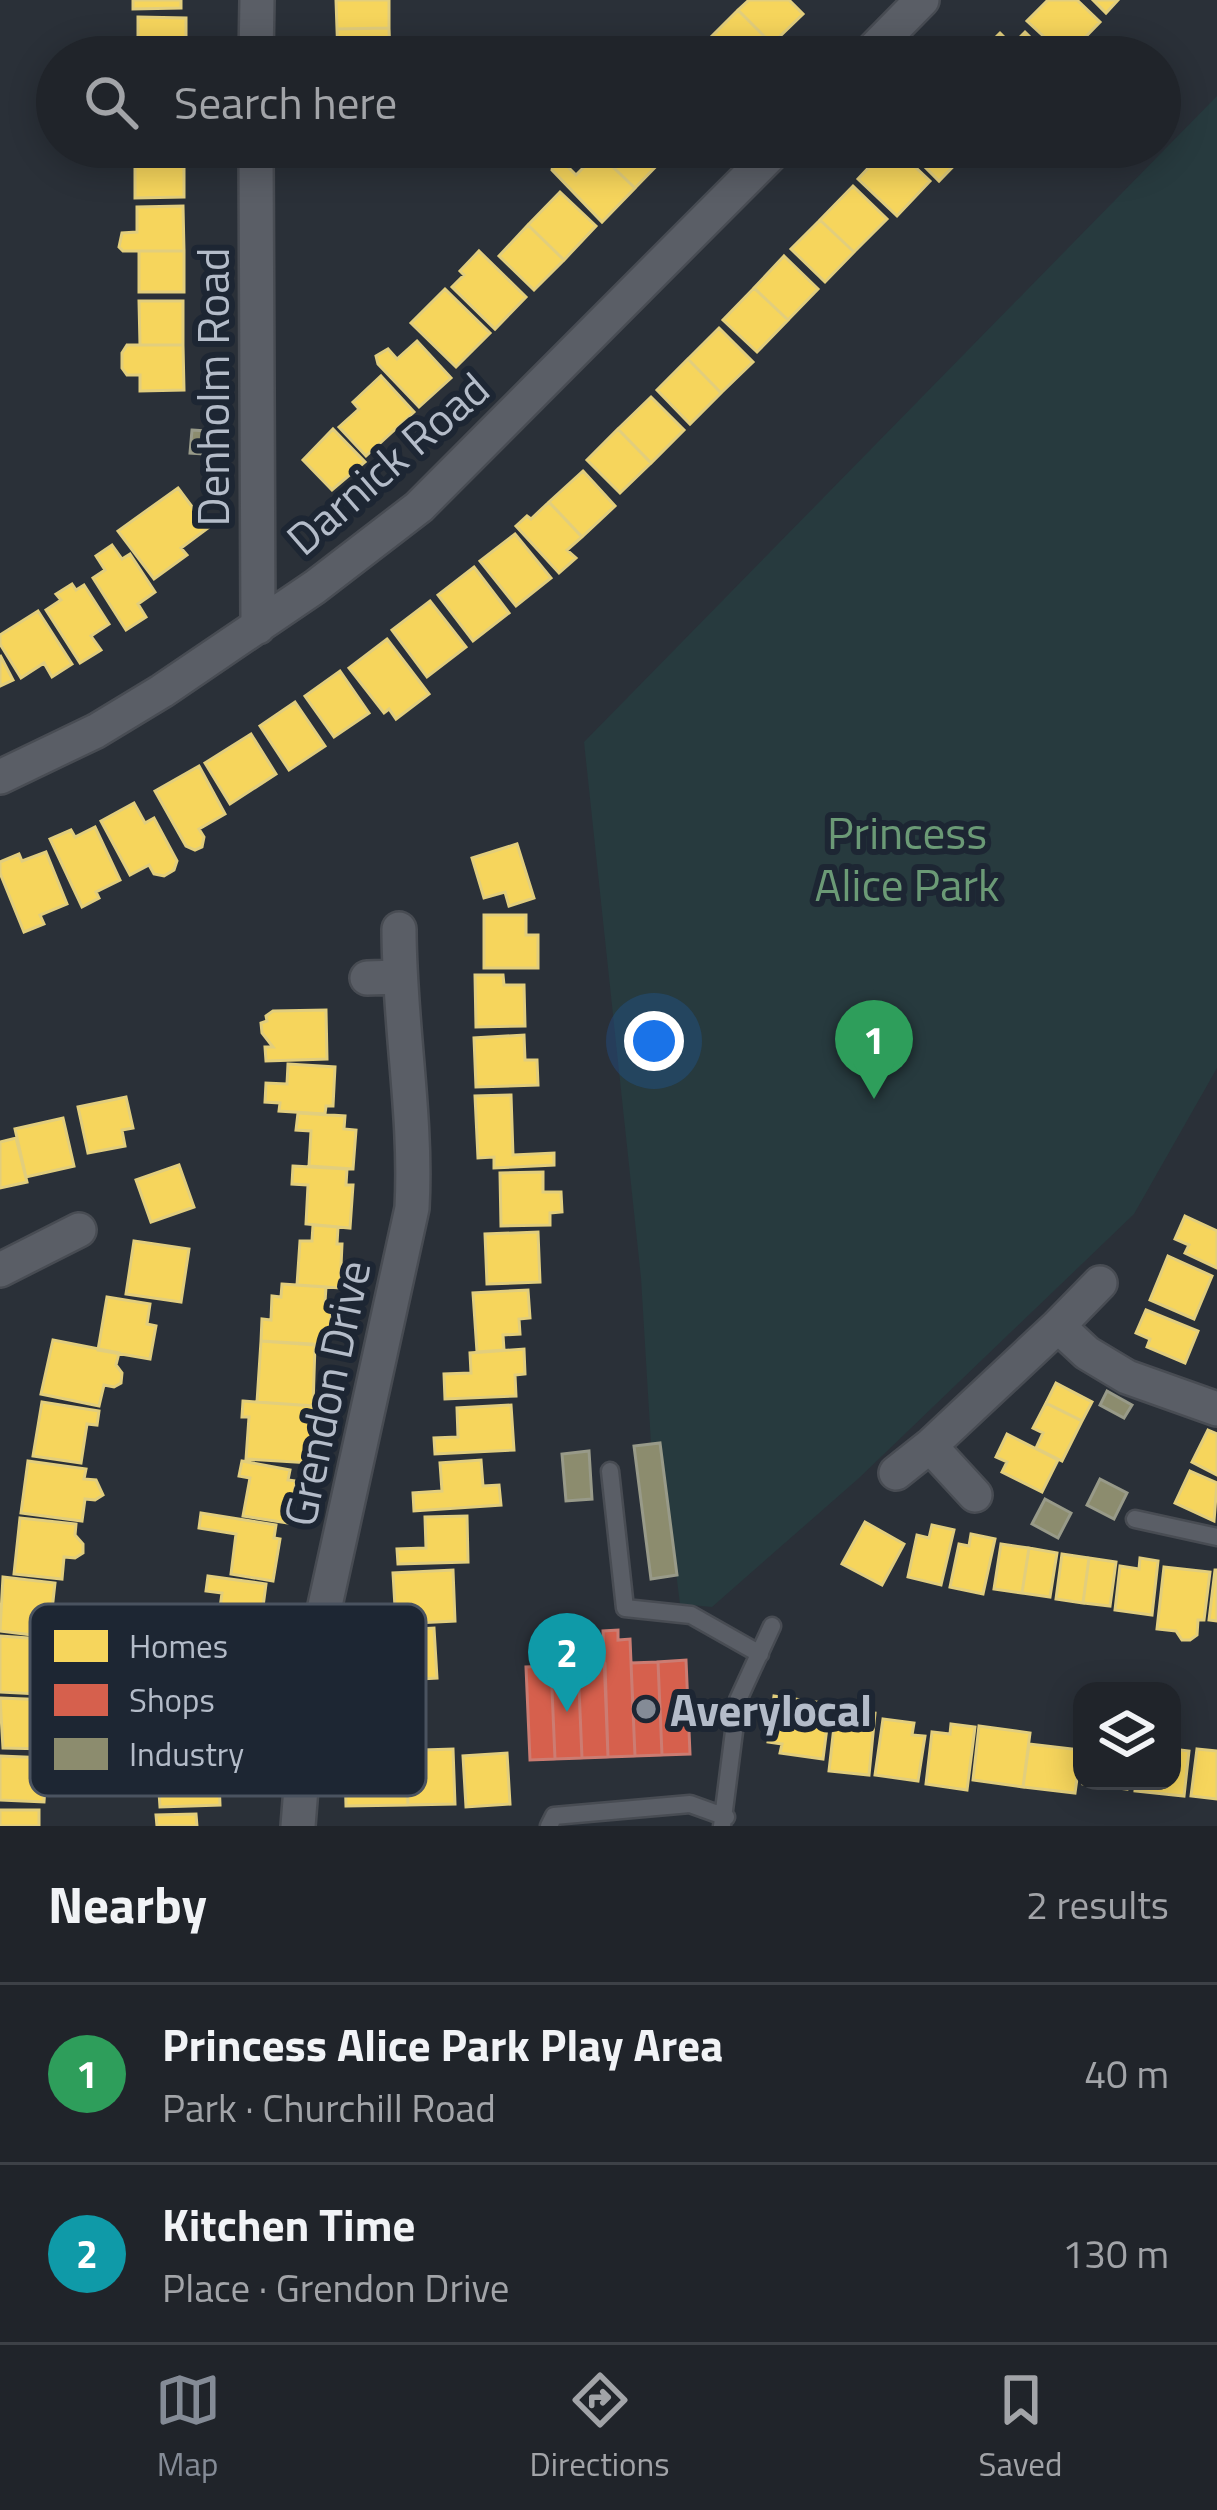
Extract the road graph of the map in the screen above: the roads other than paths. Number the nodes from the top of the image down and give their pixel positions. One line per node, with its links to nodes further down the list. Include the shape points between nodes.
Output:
1 (256, 0): 3 (street)
2 (922, 0): 4 (street)
3 (256, 36)
4 (887, 36)
5 (256, 168): 7 (street, Denholm Road)
6 (757, 168): 7 (street, Darnick Road, via 452,477)
7 (258, 627): 8 (street, Darnick Road, via 96,731)
8 (0, 777)
9 (399, 929): 21 (street, Grendon Drive, via 383,978 416,1146 412,1208)
10 (79, 1230): 11 (street)
11 (0, 1270)
12 (1100, 1283): 13 (street)
13 (1058, 1325): 14 (street, via 1127,1377); 15 (street)
14 (1217, 1409)
15 (930, 1446): 17 (street); 18 (street)
16 (610, 1471): 23 (lane, via 625,1608 691,1615)
17 (896, 1473)
18 (974, 1495)
19 (1135, 1519): 20 (lane)
20 (1217, 1537)
21 (325, 1604)
22 (772, 1626): 23 (lane)
23 (760, 1654): 25 (lane, via 738,1700)
24 (300, 1796): 26 (street, Grendon Drive)
25 (724, 1822): 27 (lane, via 690,1804 554,1816)
26 (298, 1826)
27 (549, 1826)

